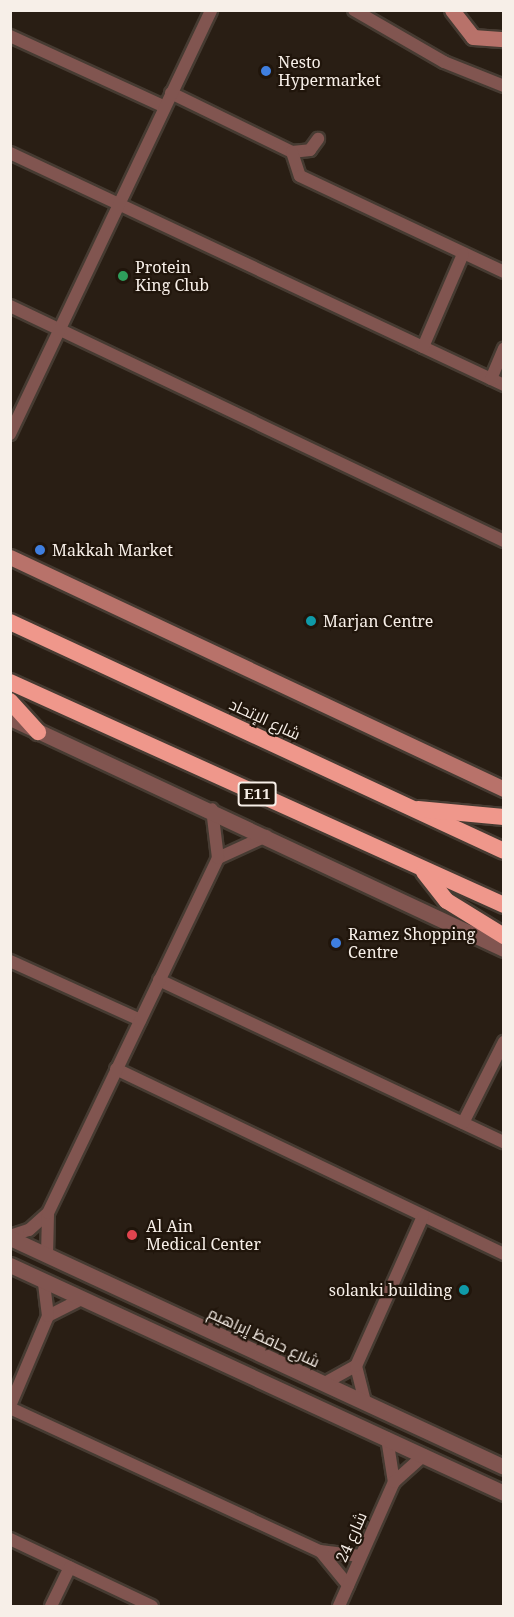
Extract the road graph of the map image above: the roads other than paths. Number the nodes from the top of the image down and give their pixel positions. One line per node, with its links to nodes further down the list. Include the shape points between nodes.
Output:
1 (211, 10): 7 (street)
2 (354, 10): 6 (street, via 444,62)
3 (452, 10): 5 (main road, via 473,37)
4 (10, 36): 8 (street)
5 (503, 40)
6 (504, 86)
7 (171, 93): 8 (street); 10 (street)
8 (165, 107): 12 (street)
9 (318, 139): 10 (street, via 310,150)
10 (292, 152): 13 (street, via 300,176)
11 (10, 153): 12 (street)
12 (118, 204): 16 (street); 17 (street)
13 (463, 254): 14 (street); 17 (street)
14 (504, 272)
15 (10, 306): 16 (street)
16 (59, 330): 21 (street); 22 (street)
17 (423, 347): 19 (street)
18 (504, 350): 19 (street)
19 (491, 379): 20 (street)
20 (504, 385)
21 (10, 434)
22 (504, 542)
23 (10, 557): 29 (main road)
24 (10, 622): 31 (highway, شارع الإتحاد)
25 (10, 682): 36 (highway, E11)
26 (10, 701): 28 (highway)
27 (10, 718): 28 (street)
28 (38, 732): 30 (street)
29 (504, 789)
30 (211, 808): 33 (street); 35 (street, via 218,827)
31 (416, 809): 32 (highway, via 459,809); 34 (highway, شارع الإتحاد)
32 (504, 817)
33 (268, 835): 35 (street); 39 (street)
34 (504, 851)
35 (218, 858): 41 (street)
36 (424, 872): 37 (highway, E11); 38 (highway, via 447,901)
37 (504, 905)
38 (504, 936)
39 (504, 949)
40 (10, 961): 42 (street)
41 (159, 980): 42 (street); 45 (street)
42 (140, 1020): 44 (street)
43 (504, 1042): 45 (street)
44 (116, 1069): 47 (street); 48 (street)
45 (463, 1123): 46 (street)
46 (504, 1142)
47 (48, 1213): 49 (street, via 29,1230); 51 (street)
48 (423, 1216): 50 (street); 56 (street)
49 (10, 1237): 51 (street, شارع حافظ إبراهيم)
50 (504, 1254)
51 (47, 1255): 57 (street, شارع حافظ إبراهيم)
52 (10, 1265): 53 (street)
53 (44, 1281): 54 (street); 55 (street)
54 (83, 1298): 55 (street); 60 (street)
55 (48, 1316): 59 (street)
56 (356, 1366): 57 (street); 58 (street)
57 (323, 1384): 58 (street, شارع حافظ إبراهيم)
58 (365, 1402): 62 (street, شارع حافظ إبراهيم)
59 (10, 1407): 66 (street)
60 (387, 1438): 61 (street); 63 (street)
61 (423, 1455): 63 (street, شارع 24); 64 (street)
62 (504, 1467)
63 (394, 1482): 67 (street, شارع 24)
64 (504, 1493)
65 (10, 1539): 68 (street)
66 (320, 1551): 67 (street); 69 (street)
67 (360, 1556): 69 (street, شارع 24)
68 (70, 1567): 70 (street); 71 (street)
69 (348, 1585): 72 (street, شارع 24)
70 (51, 1606)
71 (152, 1606)
72 (339, 1606)

